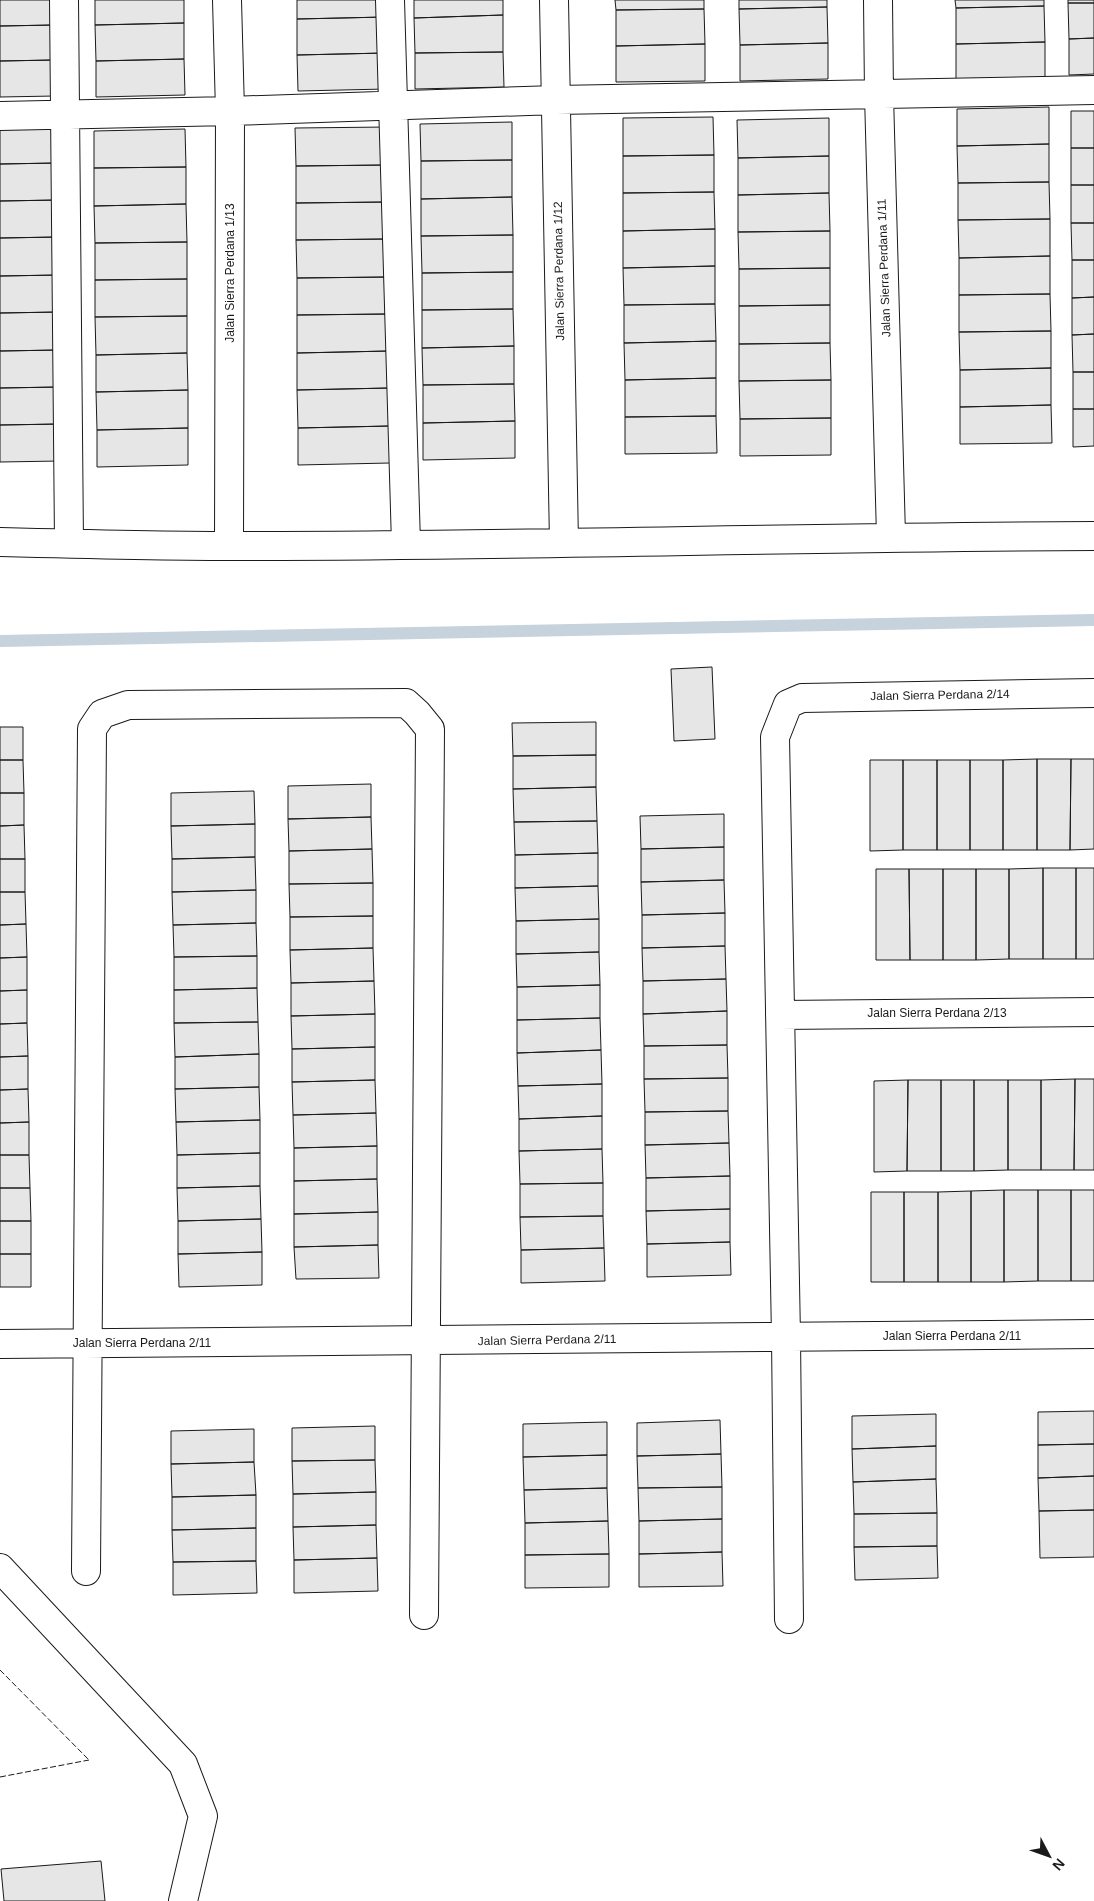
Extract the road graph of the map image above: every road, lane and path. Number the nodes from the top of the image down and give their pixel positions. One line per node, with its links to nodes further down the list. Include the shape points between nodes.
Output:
1 (64, 0): 11 (street)
2 (227, 0): 10 (street, Jalan Sierra Perdana 1/13)
3 (390, 0): 9 (street)
4 (554, 0): 8 (street, Jalan Sierra Perdana 1/12)
5 (878, 0): 7 (street, Jalan Sierra Perdana 1/11)
6 (1094, 90): 7 (street)
7 (879, 94): 8 (street); 13 (street, Jalan Sierra Perdana 1/11)
8 (556, 100): 9 (street); 16 (street, Jalan Sierra Perdana 1/12)
9 (393, 106): 10 (street); 18 (street)
10 (230, 111): 11 (street); 19 (street, Jalan Sierra Perdana 1/13)
11 (65, 115): 12 (street); 17 (street)
12 (0, 116)
13 (891, 536): 14 (street); 16 (street)
14 (1094, 536)
15 (0, 542): 17 (street)
16 (564, 543): 18 (street)
17 (68, 544): 19 (street)
18 (406, 544): 19 (street)
19 (229, 546)
20 (1094, 693): 22 (street, Jalan Sierra Perdana 2/14, via 802,698 788,704 775,737)
21 (1094, 1012): 22 (street, Jalan Sierra Perdana 2/13)
22 (780, 1015): 24 (street)
23 (1094, 1334): 24 (street, Jalan Sierra Perdana 2/11)
24 (786, 1337): 25 (street, Jalan Sierra Perdana 2/11); 31 (street)
25 (425, 1341): 27 (street, Jalan Sierra Perdana 2/11); 27 (street, via 430,729 406,703 128,705 102,714 92,729); 30 (street)
26 (0, 1344): 27 (street, Jalan Sierra Perdana 2/11)
27 (88, 1344): 28 (street)
28 (86, 1571)
29 (2, 1572): 32 (street, via 183,1764 203,1816)
30 (424, 1615)
31 (789, 1619)
32 (183, 1901)

